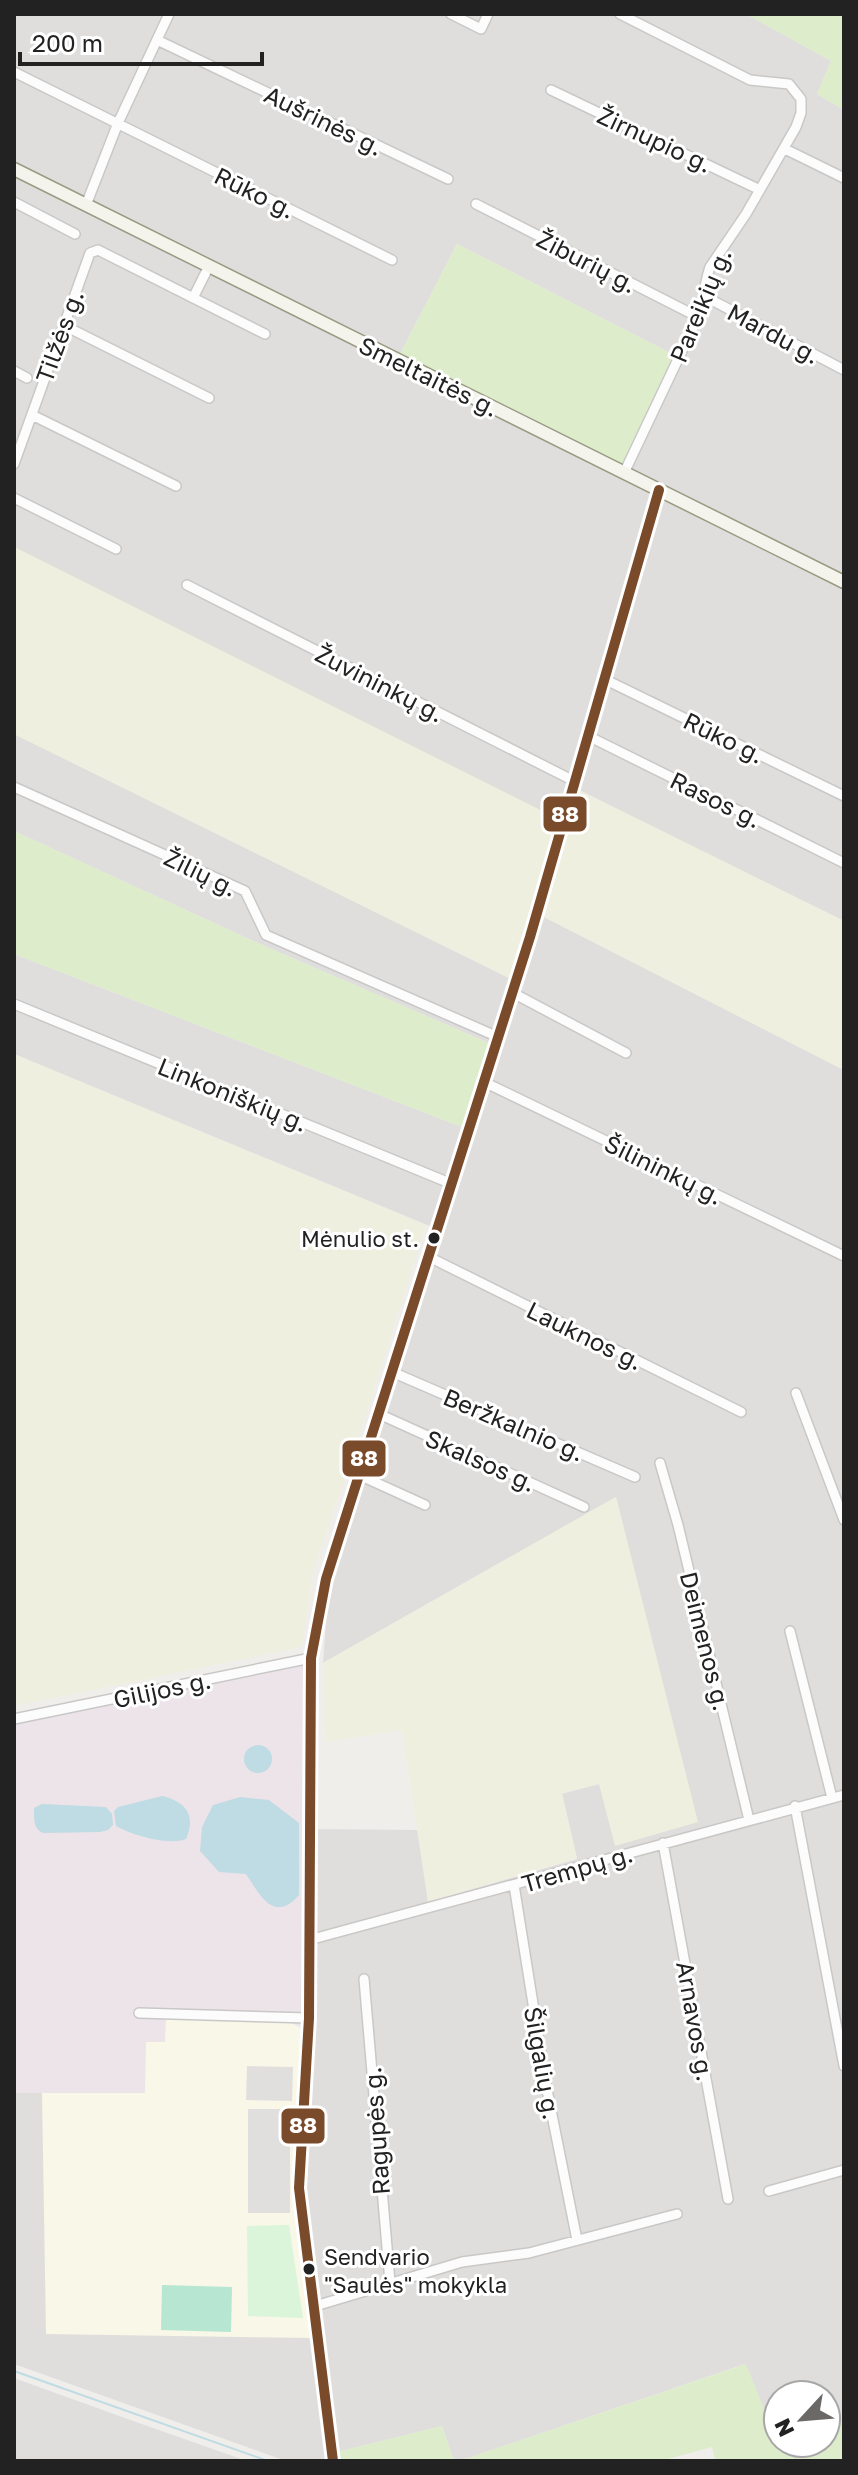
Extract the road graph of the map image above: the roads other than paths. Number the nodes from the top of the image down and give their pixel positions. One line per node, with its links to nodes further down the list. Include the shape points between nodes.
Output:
1 (169, 14): 5 (street)
2 (451, 14): 3 (street, via 481,29)
3 (488, 14)
4 (620, 14): 9 (street, Pareikių g., via 750,80 789,84 801,99 801,113)
5 (157, 40): 8 (street); 12 (street, Aušrinės g.)
6 (14, 72): 8 (street, Rūko g.)
7 (551, 90): 13 (street, Žirnupio g.)
8 (118, 123): 16 (street); 18 (street, Rūko g.)
9 (785, 149): 11 (street); 13 (street, Pareikių g.)
10 (14, 169): 16 (main road, Smeltaitės g.)
11 (844, 178)
12 (448, 179)
13 (758, 189): 20 (street, Pareikių g., via 710,267)
14 (14, 202): 17 (street)
15 (476, 204): 22 (street, Žiburių g.)
16 (86, 205): 19 (main road, Smeltaitės g.)
17 (75, 234)
18 (392, 260)
19 (209, 266): 21 (street); 31 (main road, Smeltaitės g.)
20 (704, 296): 22 (street, Pareikių g.); 25 (street, Mardu g.)
21 (193, 298): 23 (street, Tilžės g., via 98,250 90,253); 24 (street)
22 (698, 317): 31 (street, Pareikių g.)
23 (63, 325): 28 (street); 29 (street, Tilžės g.)
24 (265, 334)
25 (844, 370)
26 (14, 371): 27 (street)
27 (27, 378)
28 (209, 398)
29 (32, 415): 30 (street, Tilžės g.); 32 (street)
30 (14, 464)
31 (624, 473): 33 (main road, Smeltaitės g.)
32 (176, 486)
33 (659, 490): 36 (main road, Smeltaitės g.); 38 (street)
34 (14, 498): 35 (street)
35 (116, 549)
36 (844, 582)
37 (187, 585): 40 (street, Žuvininkų g.)
38 (604, 679): 39 (street); 42 (street, Rūko g.)
39 (588, 736): 40 (street); 43 (street, Rasos g.)
40 (574, 781): 44 (street)
41 (14, 787): 46 (street, Žilių g., via 245,891 266,935)
42 (844, 796)
43 (844, 863)
44 (513, 993): 46 (street); 47 (street)
45 (14, 1004): 49 (street, Linkoniškių g.)
46 (498, 1037): 48 (street)
47 (626, 1053)
48 (484, 1082): 49 (street); 50 (street, Šilininkų g.)
49 (452, 1184): 51 (street)
50 (844, 1256)
51 (429, 1257): 52 (street); 54 (street, Lauknos g.)
52 (392, 1372): 55 (street); 58 (street, Beržkalnio g.)
53 (796, 1393): 61 (street)
54 (741, 1412)
55 (379, 1414): 57 (street); 60 (street, Skalsos g.)
56 (660, 1463): 68 (street, Deimenos g.)
57 (359, 1475): 59 (street); 63 (street, via 326,1579)
58 (635, 1477)
59 (425, 1505)
60 (584, 1507)
61 (844, 1520)
62 (790, 1631): 66 (street)
63 (311, 1658): 64 (street, Gilijos g.); 71 (street)
64 (14, 1719)
65 (844, 1795): 66 (street, Trempų g.)
66 (832, 1798): 67 (street, Trempų g.)
67 (795, 1806): 68 (street, Trempų g.); 75 (street)
68 (749, 1820): 69 (street, Trempų g.)
69 (663, 1843): 70 (street, Trempų g.); 78 (street, Arnavos g.)
70 (514, 1885): 71 (street, Trempų g.); 80 (street, Šilgalių g.)
71 (309, 1940): 74 (street)
72 (364, 1979): 81 (street, Ragupės g.)
73 (139, 2013): 74 (street)
74 (309, 2018): 82 (street, via 299,2188)
75 (844, 2066)
76 (844, 2170): 77 (street)
77 (769, 2191)
78 (728, 2199)
79 (677, 2214): 80 (street)
80 (577, 2240): 81 (street)
81 (390, 2282): 82 (street)
82 (312, 2307): 83 (street)
83 (333, 2461)

